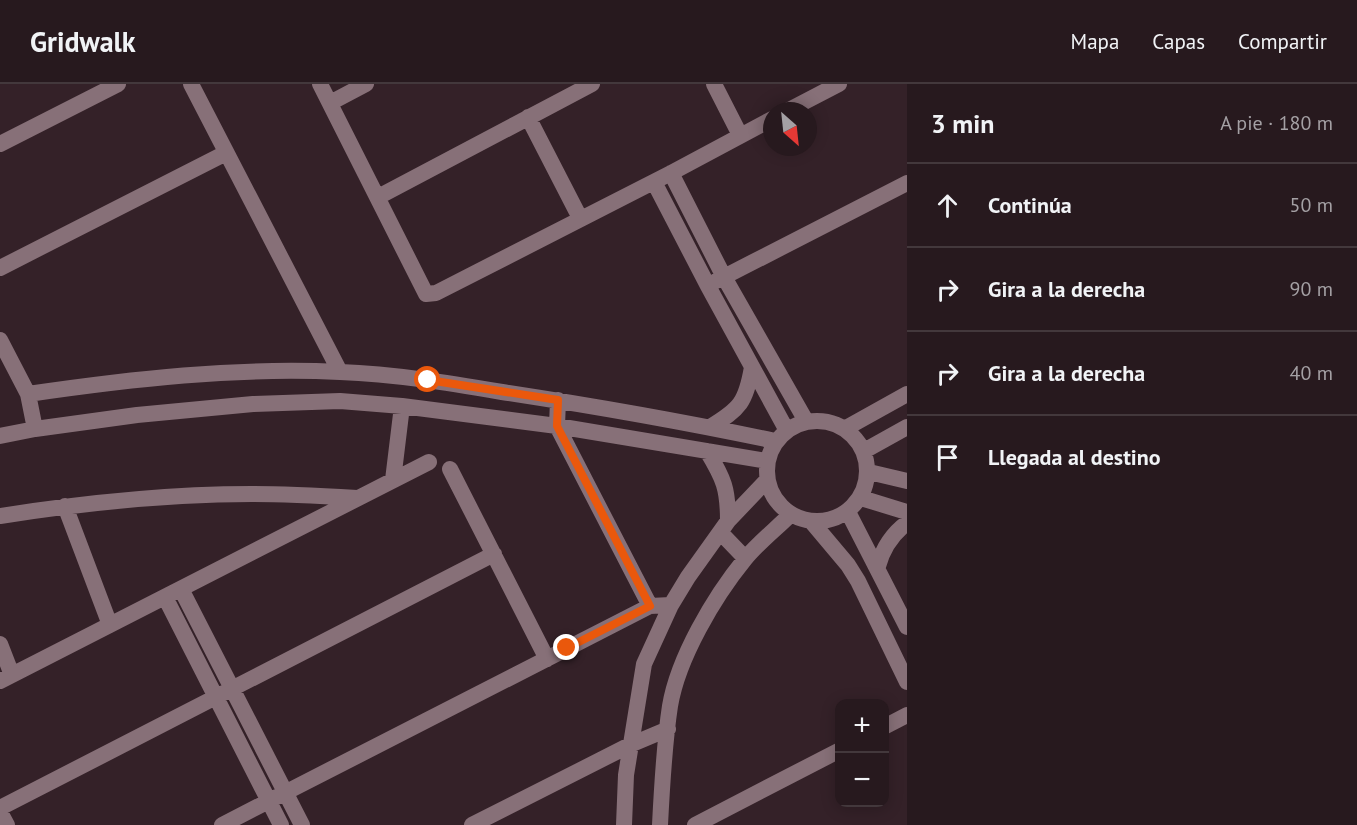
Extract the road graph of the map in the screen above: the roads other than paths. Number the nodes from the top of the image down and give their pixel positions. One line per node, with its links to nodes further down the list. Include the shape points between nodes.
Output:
1 (118, 84): 13 (street)
2 (191, 84): 14 (street)
3 (320, 84): 9 (street)
4 (366, 84): 9 (street)
5 (592, 84): 10 (street)
6 (714, 84): 12 (street)
7 (839, 84): 8 (street)
8 (804, 102)
9 (330, 103): 18 (street)
10 (528, 117): 18 (street); 19 (street)
11 (763, 124): 12 (street)
12 (740, 135): 15 (street)
13 (0, 144)
14 (226, 153): 20 (street); 25 (street)
15 (672, 173): 16 (street); 21 (street)
16 (654, 182): 19 (street); 22 (street)
17 (907, 183): 21 (street)
18 (378, 197): 19 (street, via 426,294 436,293)
19 (580, 218)
20 (0, 268)
21 (724, 277): 22 (street); 30 (street)
22 (708, 286): 24 (street)
23 (0, 340): 26 (street)
24 (753, 367): 32 (street, via 747,393 739,405); 36 (street)
25 (340, 372): 26 (street, via 248,372 131,379); 28 (street, via 406,377)
26 (28, 394): 35 (street)
27 (907, 394): 34 (street)
28 (558, 400): 31 (street); 32 (street)
29 (402, 406): 31 (street); 35 (street, via 340,401 252,404); 44 (street)
30 (806, 421): 34 (street, via 829,421); 36 (street)
31 (557, 426): 39 (street); 64 (street)
32 (710, 427): 36 (street)
33 (907, 427): 38 (street)
34 (846, 428): 38 (street)
35 (35, 429): 37 (street)
36 (781, 435): 40 (street)
37 (0, 436)
38 (864, 451): 43 (street)
39 (707, 452): 40 (street); 56 (street, via 728,495)
40 (767, 461): 45 (street)
41 (429, 462): 44 (street)
42 (450, 469): 57 (street)
43 (869, 472): 46 (street); 48 (street)
44 (393, 480): 47 (street)
45 (767, 480): 52 (street, via 775,499); 56 (street)
46 (907, 481)
47 (358, 498): 49 (street, via 251,494); 61 (street)
48 (861, 498): 50 (street); 51 (street)
49 (65, 506): 53 (street); 65 (street)
50 (848, 512): 54 (street, via 832,520); 59 (street)
51 (907, 512)
52 (791, 514): 54 (street); 58 (street)
53 (0, 516)
54 (811, 521): 60 (street)
55 (907, 523): 59 (street)
56 (724, 527): 58 (street); 63 (street)
57 (494, 554): 68 (street); 71 (street)
58 (746, 558): 75 (street, via 693,640 670,704)
59 (874, 560): 60 (street); 66 (street)
60 (848, 564): 70 (street)
61 (181, 589): 62 (street); 71 (street)
62 (165, 597): 65 (street); 72 (street)
63 (671, 605): 64 (street); 76 (street, via 644,664)
64 (650, 606): 68 (street)
65 (110, 624): 69 (street)
66 (907, 627)
67 (0, 644): 69 (street)
68 (547, 658): 78 (street)
69 (6, 678)
70 (907, 682)
71 (232, 688): 72 (street); 78 (street)
72 (216, 697): 79 (street); 80 (street)
73 (907, 716): 74 (street)
74 (889, 725)
75 (668, 729): 76 (street); 87 (street)
76 (630, 744): 85 (street); 86 (street)
77 (835, 753): 88 (street)
78 (285, 792): 79 (street); 84 (street)
79 (269, 801): 82 (street); 83 (street)
80 (0, 810): 81 (street)
81 (7, 825)
82 (222, 825)
83 (281, 825)
84 (302, 825)
85 (472, 825)
86 (624, 825)
87 (660, 825)
88 (695, 825)

